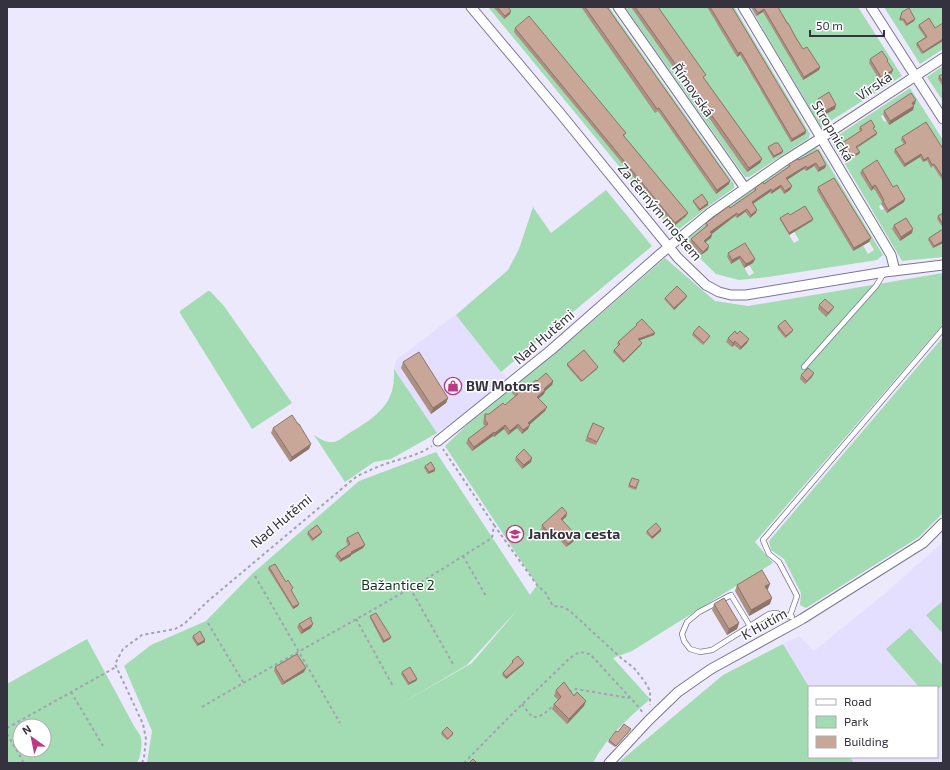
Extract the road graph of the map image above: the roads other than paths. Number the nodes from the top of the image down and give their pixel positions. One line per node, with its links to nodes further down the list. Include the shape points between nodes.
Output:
1 (471, 7): 10 (street, Za černým mostem)
2 (618, 7): 9 (street, Římovská)
3 (742, 7): 8 (street, Stropnická)
4 (871, 7): 6 (street)
5 (943, 58): 6 (street, Vírská)
6 (915, 76): 7 (street); 8 (street, Vírská)
7 (943, 119)
8 (821, 138): 9 (street, Nad Hutěmi); 12 (street, Stropnická, via 891,255)
9 (745, 188): 10 (street, Nad Hutěmi)
10 (668, 247): 13 (street, Za černým mostem, via 706,285 730,295 746,295); 16 (street, Nad Hutěmi, via 551,350)
11 (943, 266): 12 (street, Za černým mostem)
12 (895, 271): 13 (street, Za černým mostem)
13 (885, 272): 15 (lane, via 876,286)
14 (943, 329): 18 (lane, via 763,540 769,554 779,562 797,596)
15 (804, 367)
16 (438, 441)
17 (943, 523): 19 (street, K Hutím, via 923,543)
18 (790, 616): 19 (lane); 20 (lane, via 769,614)
19 (802, 619): 21 (street, K Hutím, via 711,669 678,692)
20 (750, 626): 20 (lane, via 712,650 700,652 690,649 682,634 687,622 699,612 731,595)
21 (609, 763)

